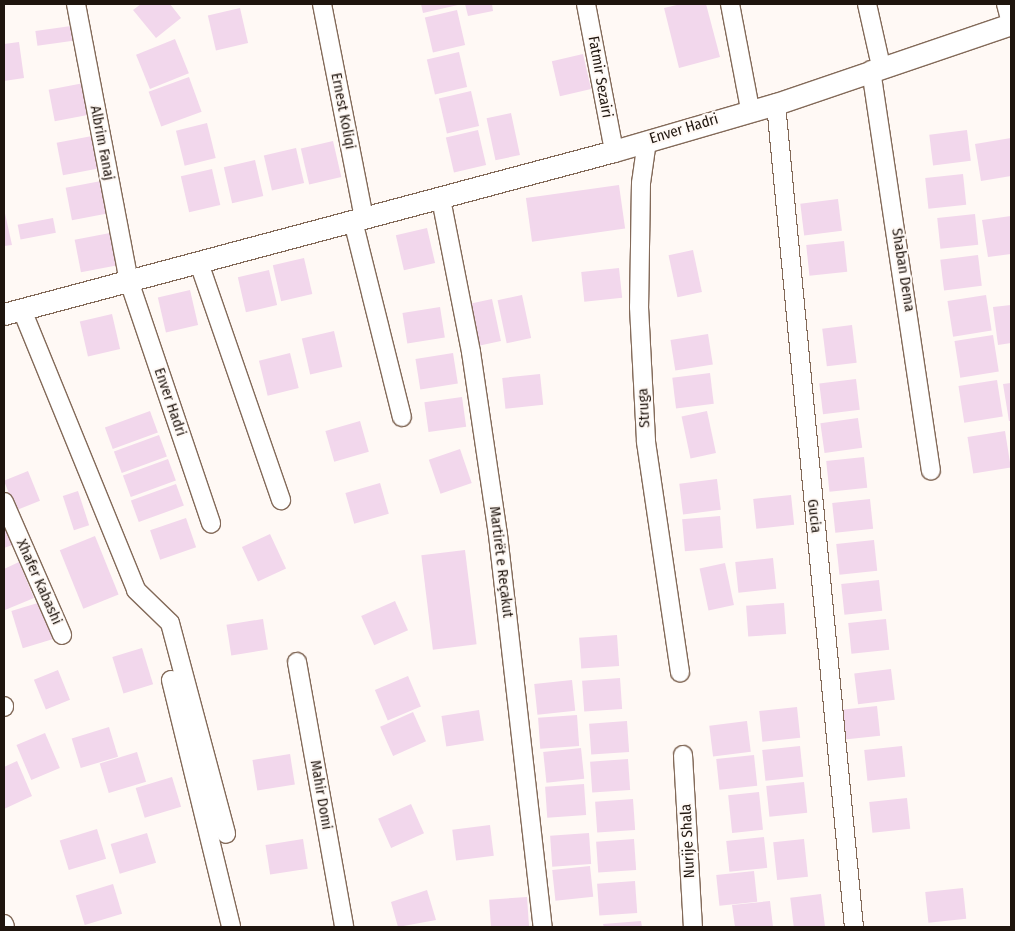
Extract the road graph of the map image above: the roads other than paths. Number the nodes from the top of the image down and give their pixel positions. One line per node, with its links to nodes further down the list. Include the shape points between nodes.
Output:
1 (76, 4): 16 (street, Albrim Fanaj)
2 (322, 4): 14 (street, Ernest Koliqi)
3 (586, 4): 12 (street, Fatmir Sezairi)
4 (730, 4): 10 (street)
5 (867, 4): 8 (street, Shaban Dema)
6 (1006, 4): 7 (street)
7 (1011, 24): 8 (street, Enver Hadri)
8 (876, 68): 9 (street, Enver Hadri); 19 (street, Shaban Dema)
9 (776, 104): 10 (street, Enver Hadri); 33 (street, Gucia)
10 (750, 109): 11 (street, Enver Hadri)
11 (647, 141): 12 (street, Enver Hadri); 25 (street, Struga, via 641,183 639,307 646,442)
12 (614, 151): 13 (street, Enver Hadri)
13 (441, 199): 14 (street, Enver Hadri); 31 (street, Martirët e Reçakut, via 471,352 498,535)
14 (358, 220): 15 (street, Enver Hadri); 18 (street)
15 (199, 263): 16 (street, Enver Hadri); 20 (street)
16 (129, 281): 17 (street, Enver Hadri); 22 (street, Enver Hadri)
17 (13, 312): 28 (street, via 136,590 170,624)
18 (402, 417)
19 (931, 471)
20 (281, 500)
21 (4, 502): 23 (street, Xhafer Kabashi)
22 (211, 523)
23 (62, 634)
24 (297, 662): 30 (street, Mahir Domi)
25 (680, 674)
26 (171, 680): 29 (street)
27 (683, 755): 32 (street, Nurije Shala)
28 (226, 834)
29 (231, 927)
30 (344, 927)
31 (543, 927)
32 (693, 927)
33 (854, 927)

